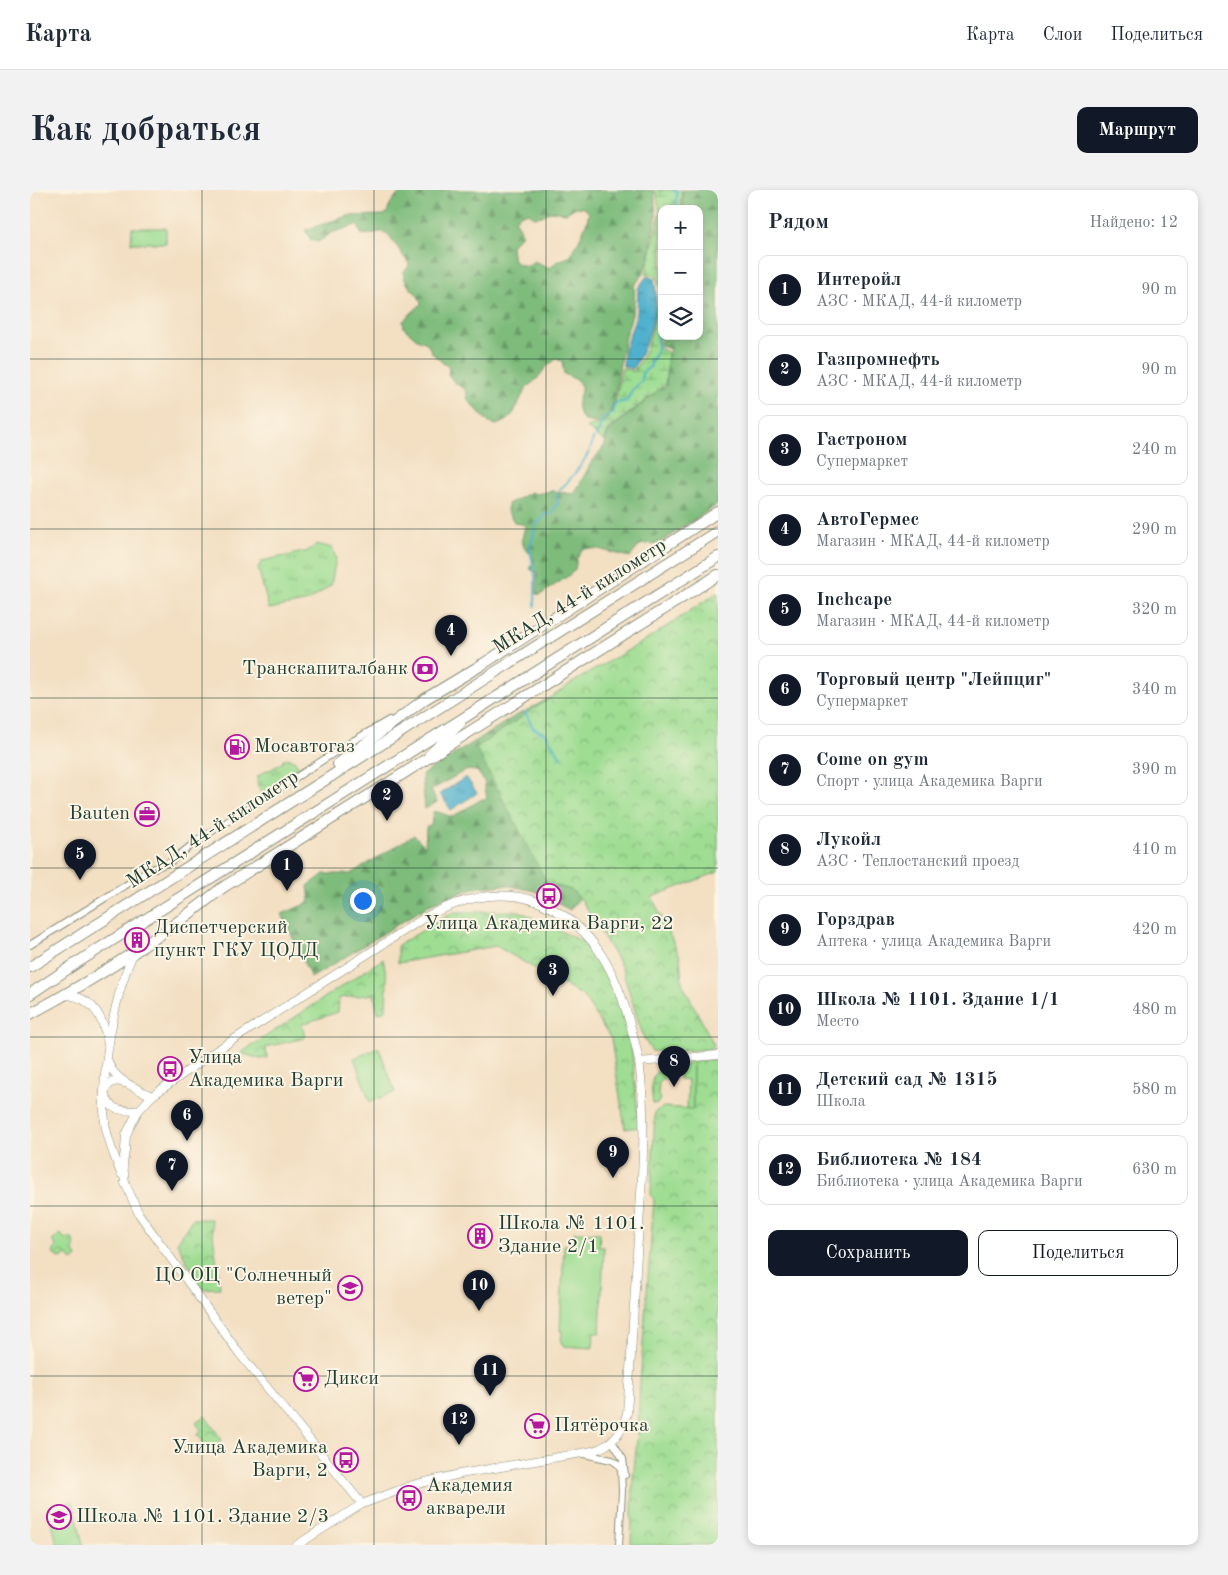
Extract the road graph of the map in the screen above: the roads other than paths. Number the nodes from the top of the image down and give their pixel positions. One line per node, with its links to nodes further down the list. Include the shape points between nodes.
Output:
1 (718, 512): 5 (main road)
2 (718, 530): 8 (main road, МКАД, 44-й километр)
3 (718, 557): 6 (main road, МКАД, 44-й километр)
4 (718, 575): 7 (main road)
5 (425, 700): 8 (main road); 9 (street, via 351,742 197,841 170,862 150,870)
6 (475, 710): 7 (street); 12 (main road, МКАД, 44-й километр)
7 (417, 765): 10 (main road, via 222,888)
8 (304, 792): 11 (main road, МКАД, 44-й километр)
9 (30, 945)
10 (134, 951): 13 (main road); 16 (street, via 121,990)
11 (30, 966)
12 (30, 994)
13 (65, 995): 14 (main road); 16 (street, via 82,998 96,1010 105,1028)
14 (30, 1014)
15 (718, 1055): 17 (street)
16 (107, 1058): 18 (street, via 114,1073); 19 (street)
17 (639, 1062): 20 (street, via 617,984 591,939 579,926 550,907 530,898 496,895 454,904 424,918 214,1052); 23 (street, via 642,1164 627,1412 624,1425)
18 (131, 1086): 19 (street, via 114,1081); 20 (street)
19 (104, 1092): 21 (street, via 109,1105 114,1108); 22 (street, via 109,1142)
20 (152, 1096): 21 (street)
21 (138, 1111): 22 (street, via 126,1135 123,1164)
22 (127, 1190): 26 (street, via 139,1214 216,1323)
23 (612, 1441): 24 (street); 25 (street, via 625,1466)
24 (580, 1454): 25 (street, via 616,1461 621,1470); 26 (street, via 443,1478)
25 (622, 1491): 28 (street)
26 (362, 1504): 27 (street)
27 (297, 1545)
28 (619, 1545)

